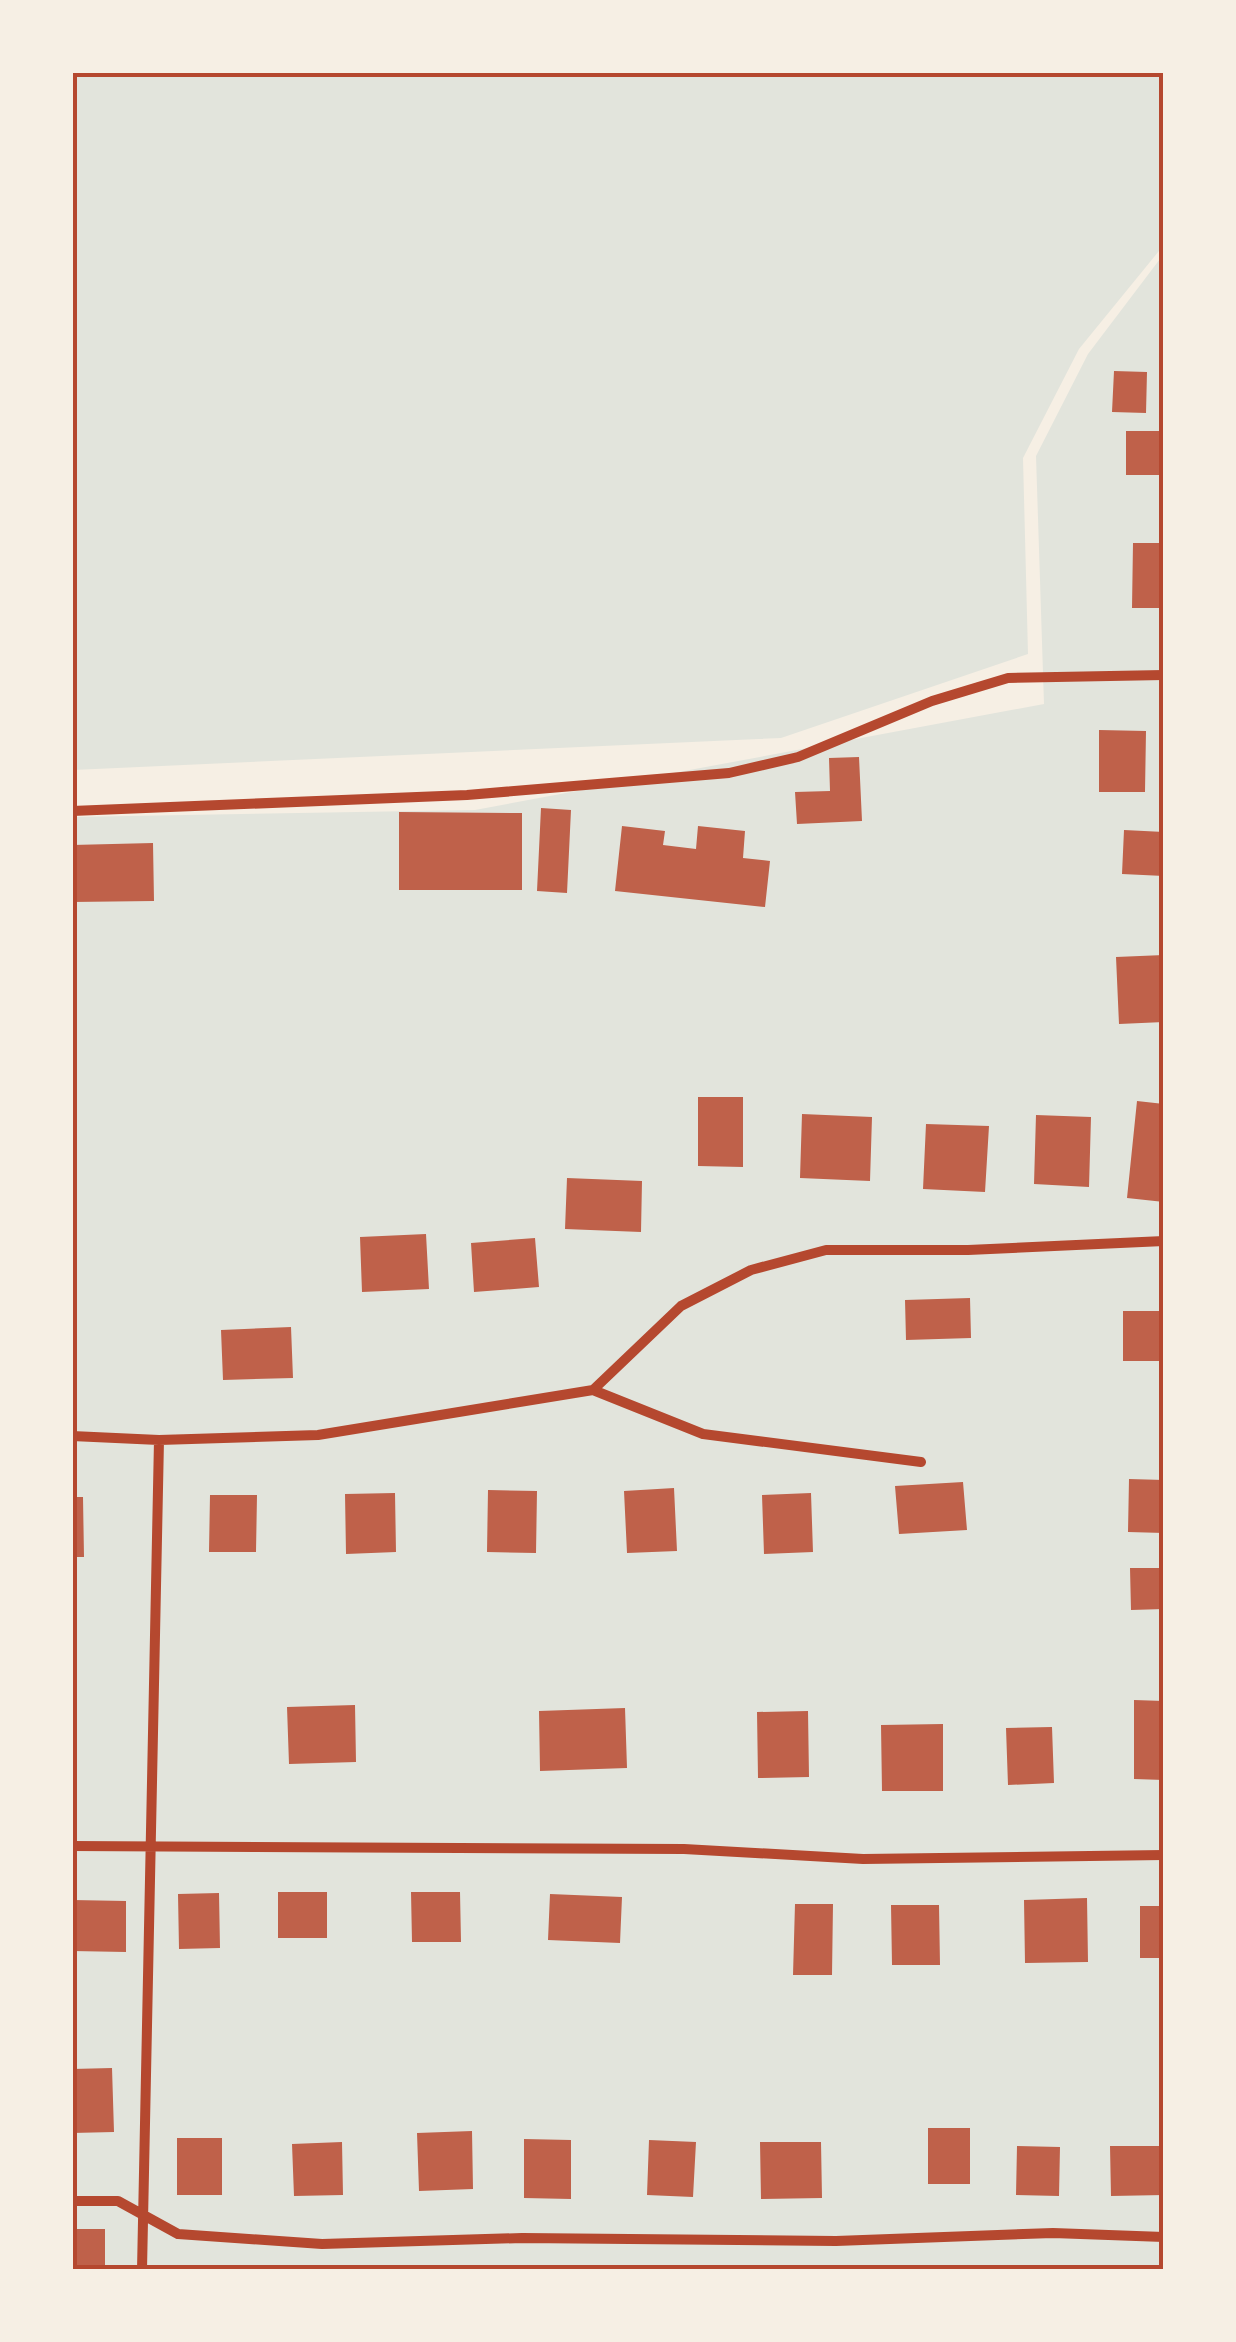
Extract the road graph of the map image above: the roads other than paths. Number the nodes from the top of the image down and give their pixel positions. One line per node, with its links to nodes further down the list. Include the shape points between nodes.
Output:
1 (1164, 675): 2 (street, via 1008,678 932,701 798,757 729,773 467,795)
2 (72, 811)
3 (1164, 1241): 4 (street, via 968,1250 875,1246 784,1258 682,1306)
4 (593, 1390): 6 (street, via 318,1435); 7 (street, via 703,1434)
5 (72, 1436): 6 (street)
6 (159, 1440): 9 (street)
7 (921, 1462)
8 (72, 1846): 9 (street)
9 (150, 1846): 10 (street, via 684,1849 863,1859); 12 (street)
10 (1164, 1855)
11 (72, 2201): 12 (street, via 118,2202)
12 (143, 2211): 13 (street, via 178,2234 322,2244); 14 (street)
13 (1164, 2237)
14 (142, 2270)

